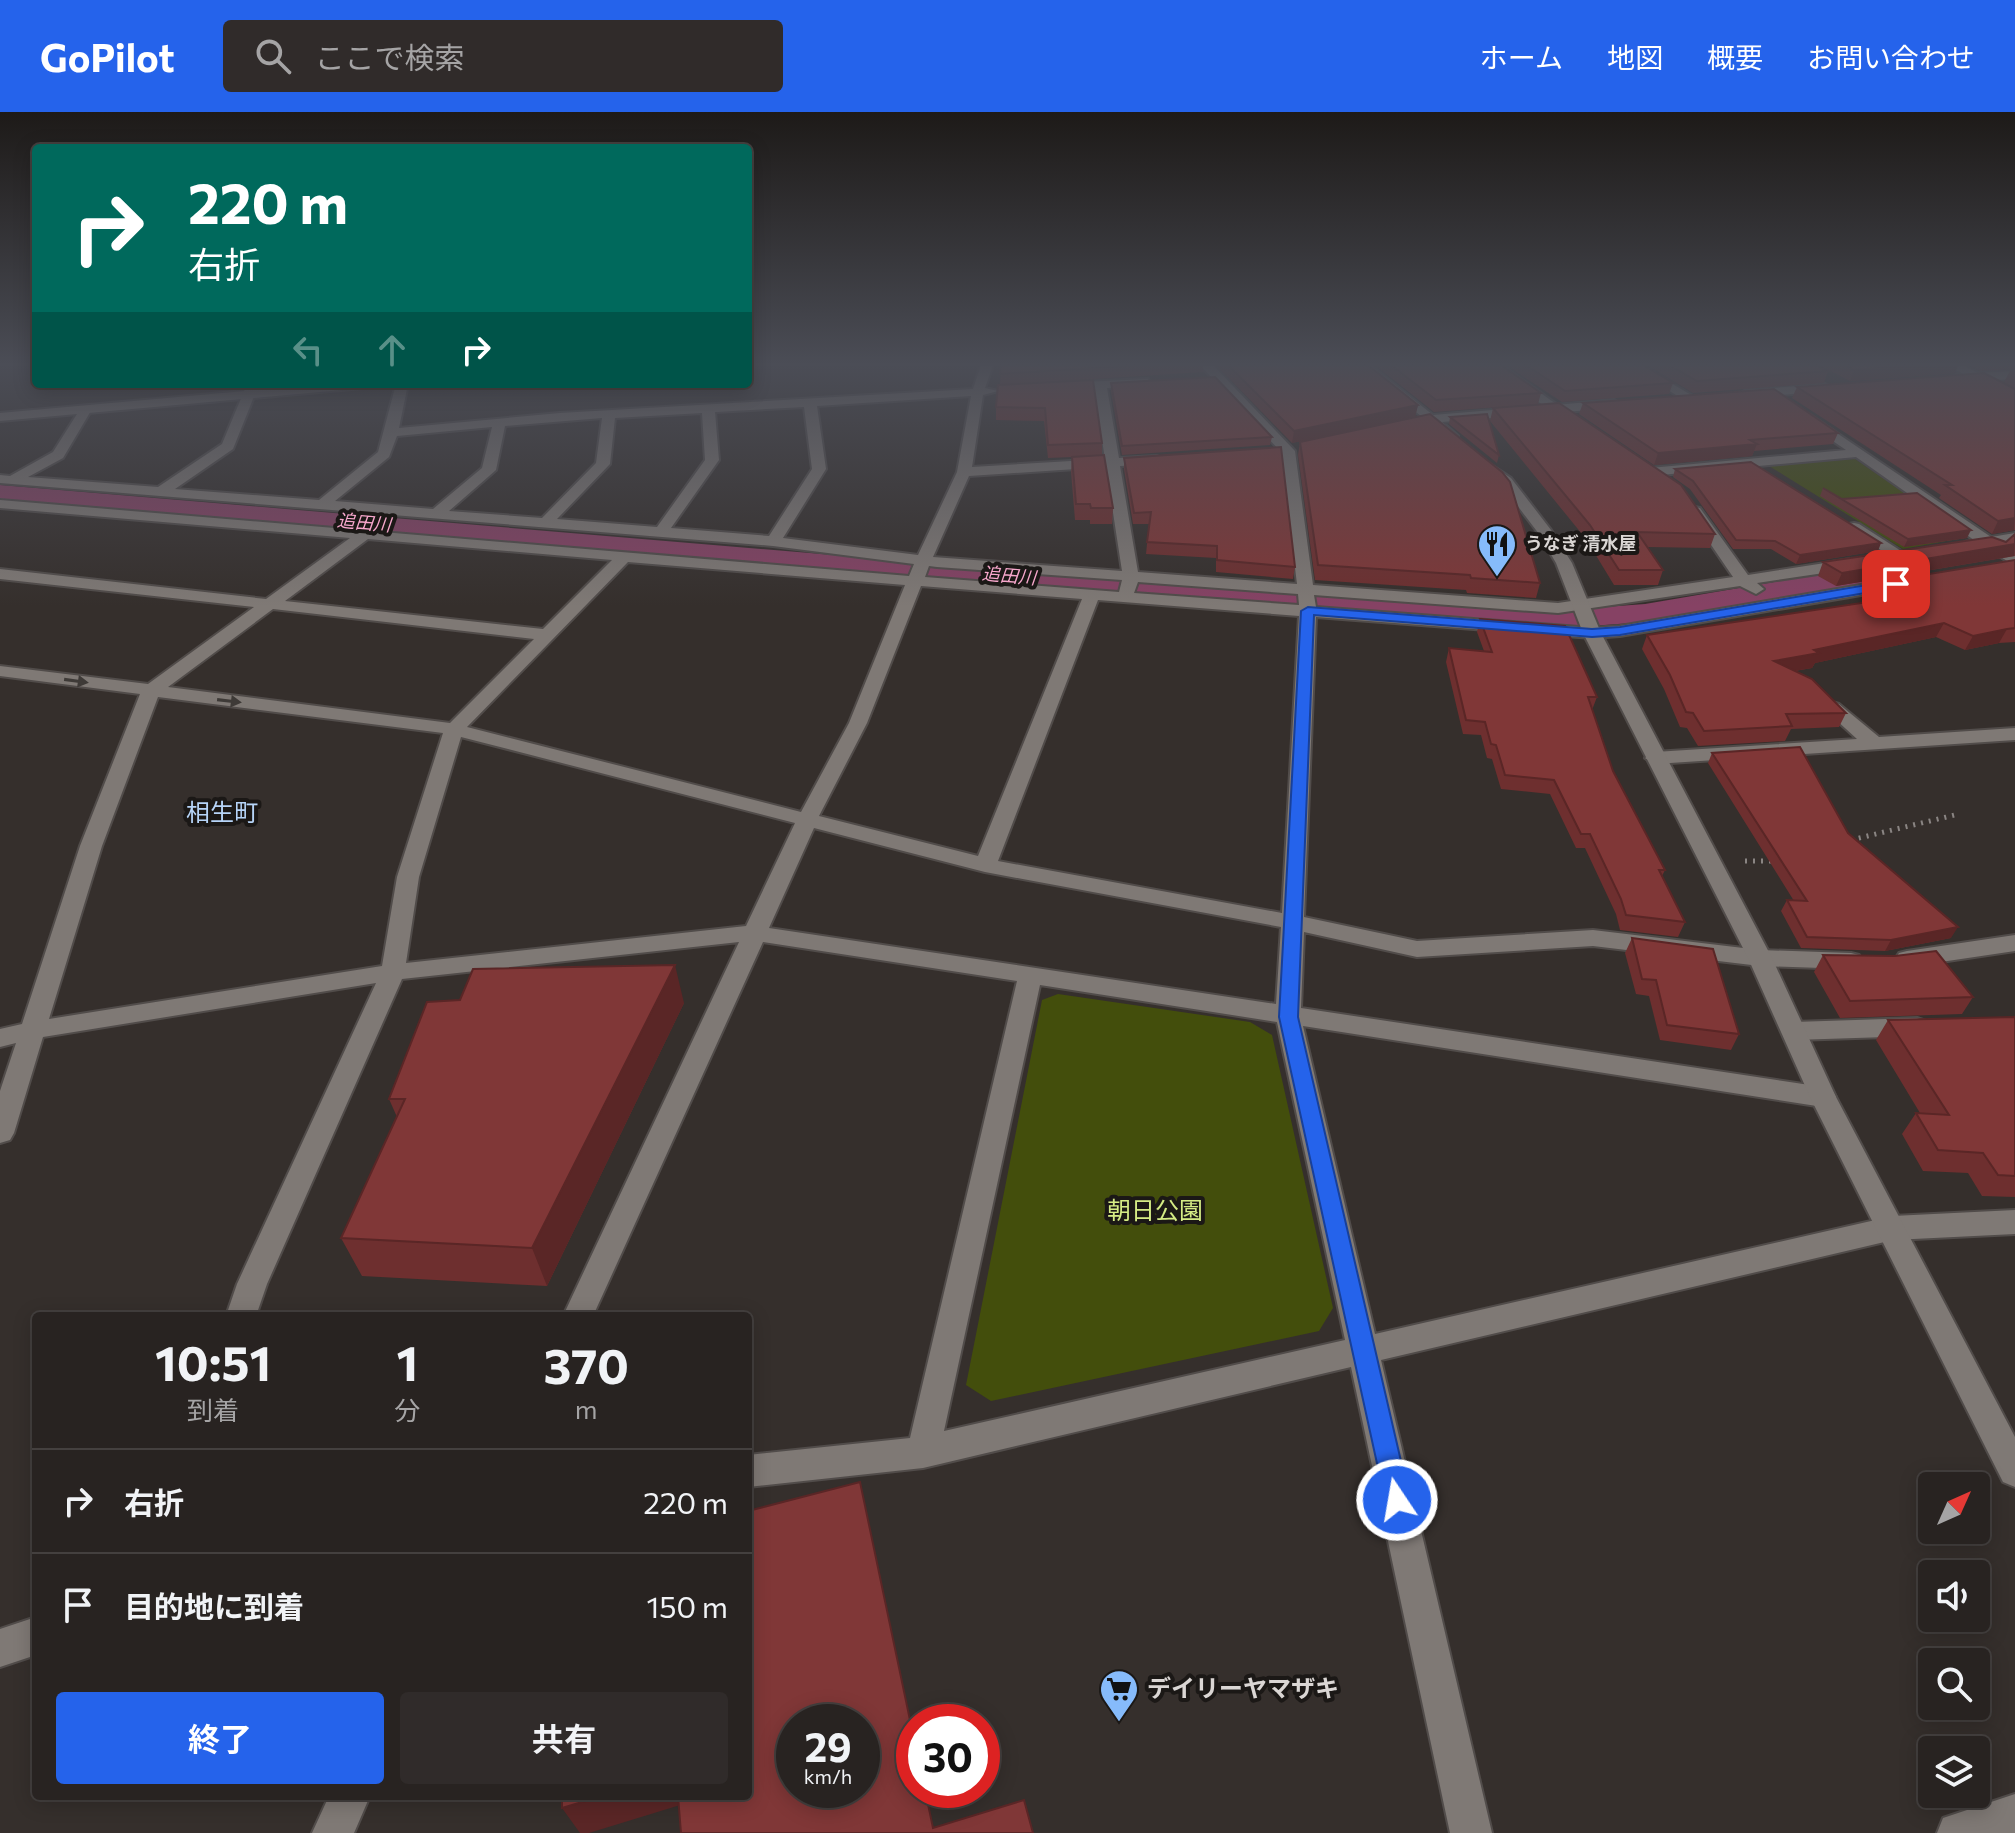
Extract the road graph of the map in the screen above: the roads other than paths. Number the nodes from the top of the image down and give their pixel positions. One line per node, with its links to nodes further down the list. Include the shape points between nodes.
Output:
1 (64, 445): 18 (street, via 58,455)
2 (228, 445): 20 (street)
3 (387, 445): 22 (street, via 378,460)
4 (494, 445): 23 (street, via 489,470)
5 (605, 445): 25 (street, via 603,464)
6 (711, 445): 26 (street, via 708,469)
7 (816, 445): 29 (street, via 819,469)
8 (969, 445): 17 (street)
9 (1109, 445): 15 (street)
10 (1283, 445): 40 (street)
11 (1461, 445): 45 (street, via 1506,481 1546,533)
12 (1849, 445): 13 (street)
13 (1860, 453): 16 (street); 30 (street)
14 (1171, 459): 15 (street)
15 (1112, 463): 17 (street); 36 (street)
16 (1753, 464): 19 (street); 39 (street, via 1644,468 1677,490)
17 (964, 472): 33 (street)
18 (6, 480): 20 (street)
19 (1780, 481)
20 (162, 491): 22 (street)
21 (0, 504): 27 (street)
22 (323, 504): 23 (street)
23 (436, 514): 25 (street)
24 (1834, 514): 39 (street, via 1909,555)
25 (545, 523): 26 (street)
26 (661, 532): 29 (street)
27 (364, 535): 32 (street); 43 (street)
28 (2015, 538): 30 (street)
29 (773, 541): 33 (street)
30 (1990, 542): 31 (street); 34 (street)
31 (1960, 547)
32 (625, 556): 38 (street); 48 (street)
33 (924, 559): 36 (street); 38 (street)
34 (2010, 564)
35 (0, 574): 43 (street)
36 (1131, 576): 40 (street); 42 (street)
37 (1926, 579): 44 (street)
38 (915, 581): 41 (street); 56 (street, via 858,723)
39 (1745, 582): 44 (street); 45 (street)
40 (1304, 589): 45 (street); 46 (street)
41 (1092, 594): 42 (street); 57 (street)
42 (1126, 596): 46 (street)
43 (272, 603): 48 (street); 50 (street)
44 (1777, 604): 47 (street)
45 (1583, 607): 47 (street)
46 (1308, 611): 47 (street); 58 (street)
47 (1592, 633): 55 (street)
48 (547, 635): 52 (street)
49 (0, 671): 50 (street, one-way to 50)
50 (151, 691): 52 (street, one-way to 52); 67 (street, via 91,846)
51 (1832, 708): 54 (street)
52 (454, 729): 56 (street); 62 (street, via 408,877)
53 (2015, 734): 54 (street)
54 (1873, 742): 55 (street)
55 (1655, 758): 61 (street)
56 (808, 818): 57 (street); 59 (street)
57 (985, 865): 58 (street)
58 (1292, 922): 61 (street, via 1417,949 1593,938); 64 (street)
59 (755, 933): 62 (street); 63 (street); 74 (street)
60 (2015, 943): 61 (street, via 1877,962)
61 (1760, 958): 66 (street)
62 (393, 972): 67 (street); 73 (street)
63 (1030, 977): 64 (street); 76 (street)
64 (1288, 1017): 69 (street); 75 (street)
65 (1938, 1026): 66 (street)
66 (1794, 1031): 69 (street)
67 (30, 1032): 68 (street); 70 (street)
68 (0, 1038)
69 (1823, 1097): 72 (street)
70 (0, 1133)
71 (2015, 1222): 72 (street)
72 (1893, 1228): 75 (street); 78 (street)
73 (242, 1312)
74 (580, 1312)
75 (1363, 1349): 76 (street); 84 (street)
76 (923, 1452): 77 (street)
77 (752, 1471)
78 (2015, 1471)
79 (32, 1637): 80 (street)
80 (0, 1648)
81 (348, 1800): 83 (street)
82 (2015, 1815): 85 (street)
83 (333, 1833)
84 (1471, 1833)
85 (1958, 1833)

